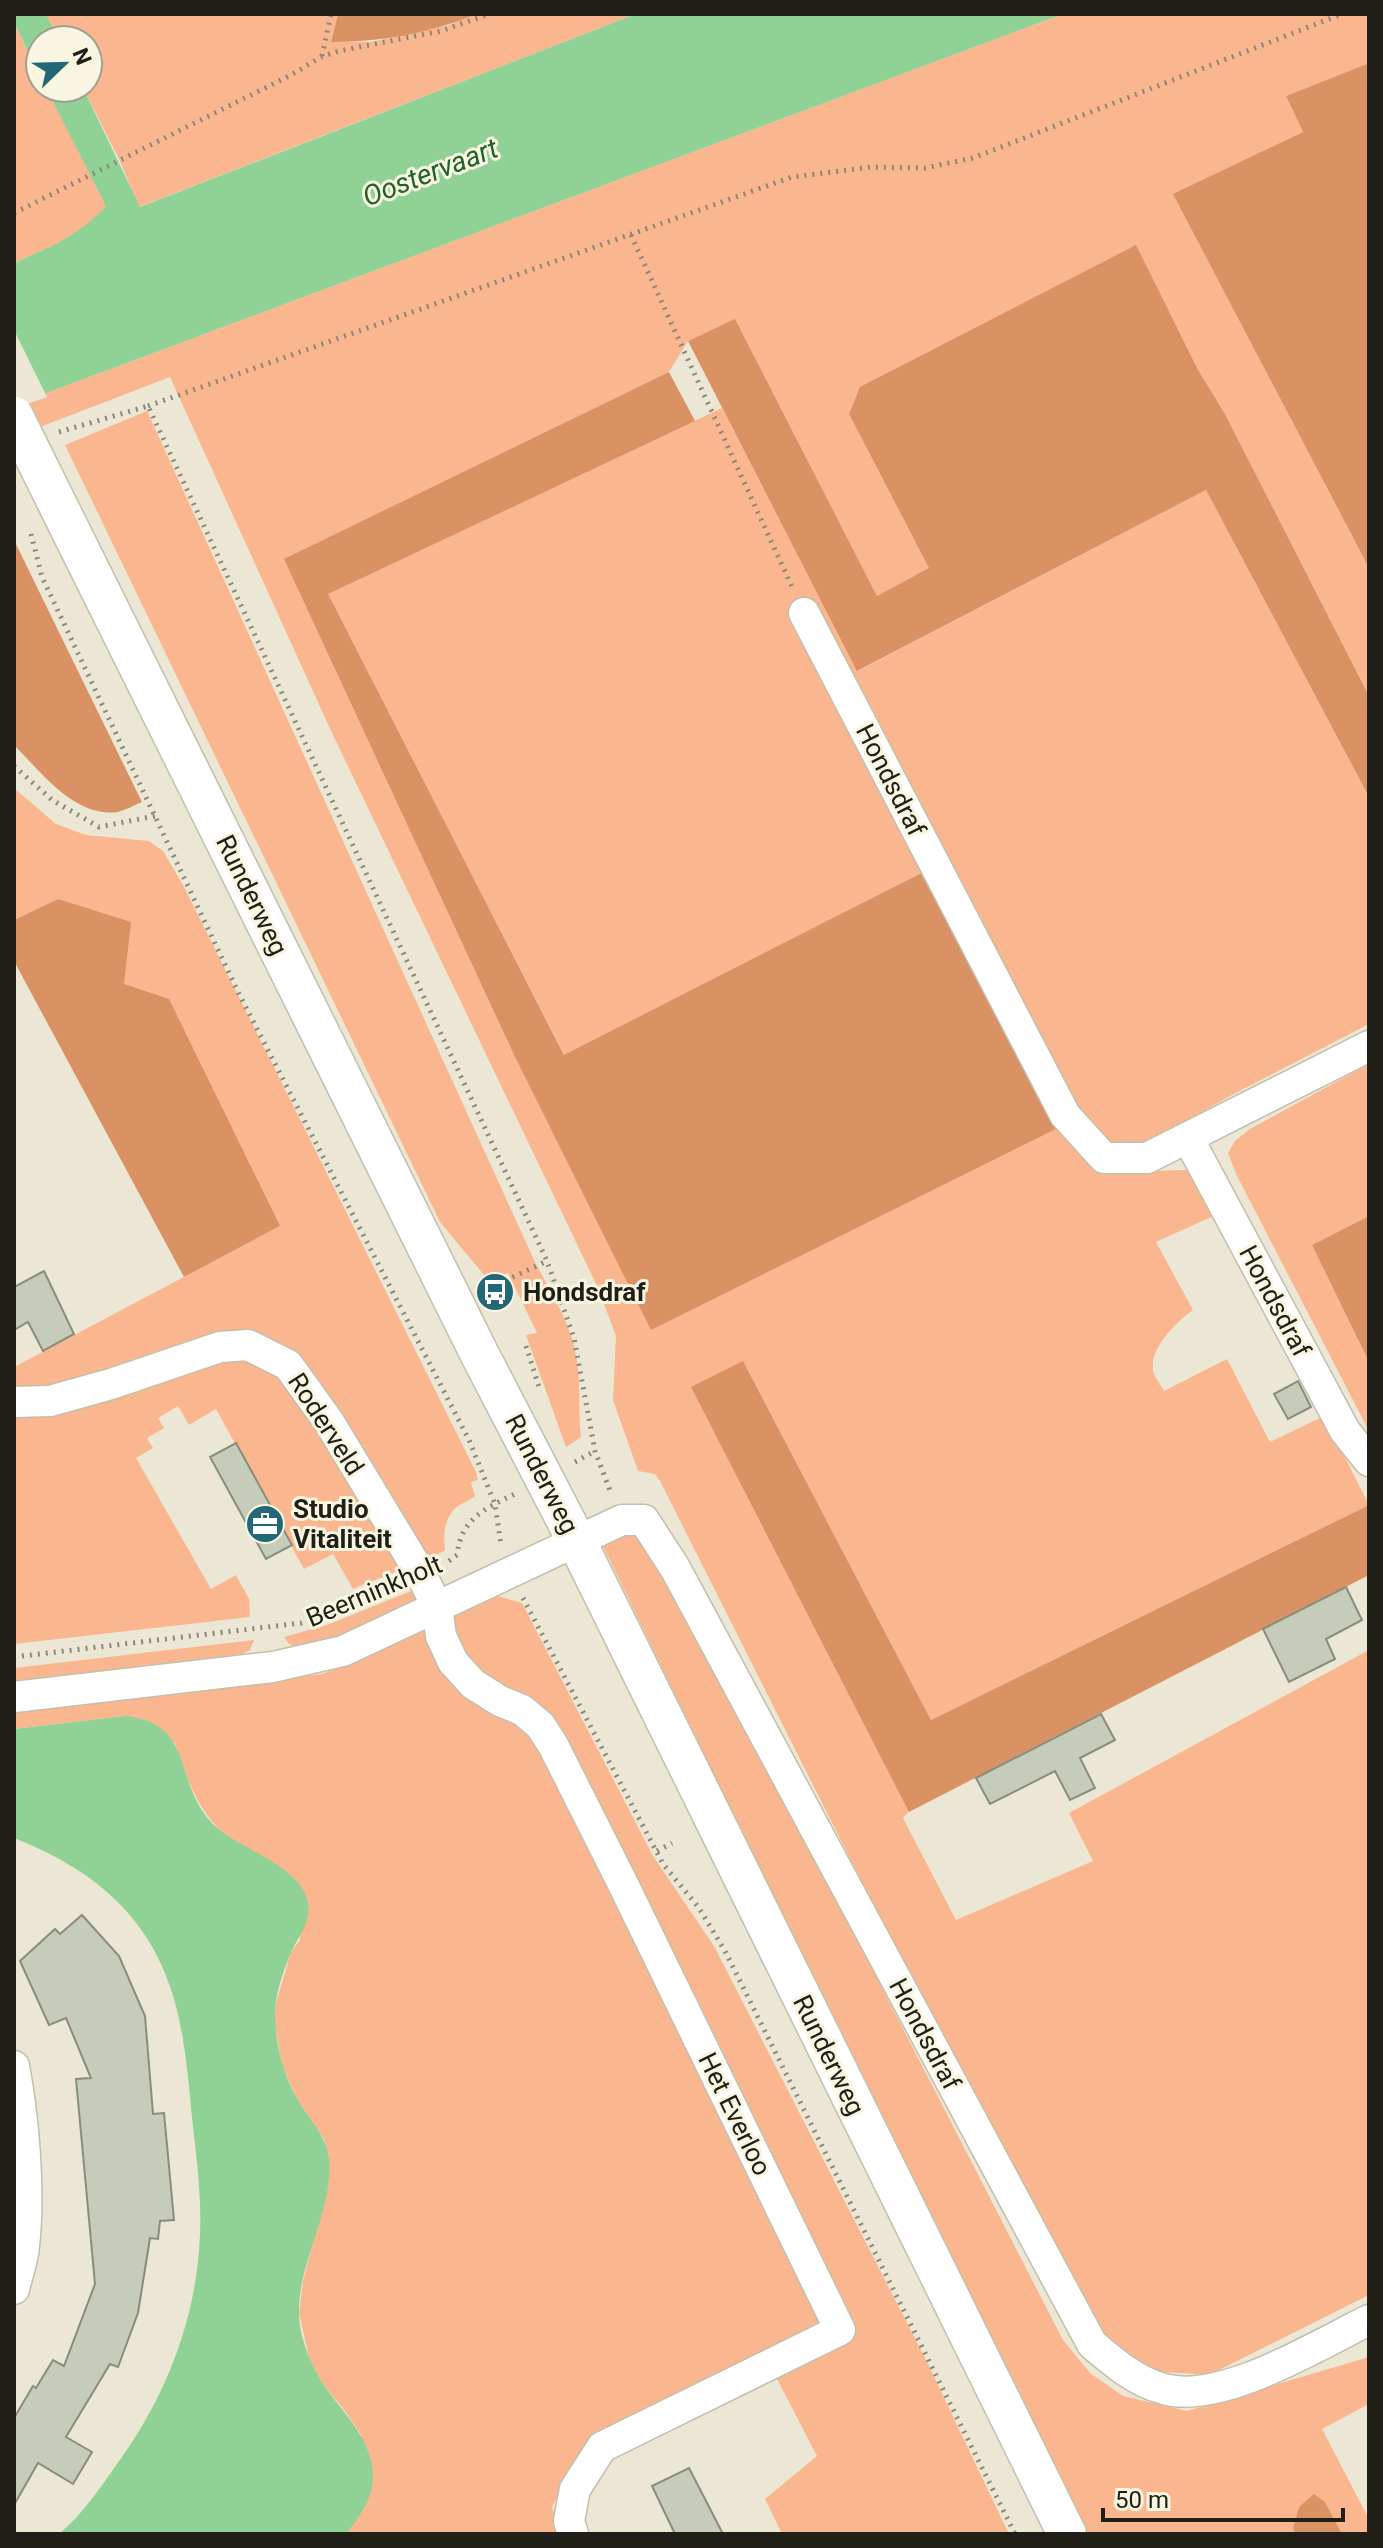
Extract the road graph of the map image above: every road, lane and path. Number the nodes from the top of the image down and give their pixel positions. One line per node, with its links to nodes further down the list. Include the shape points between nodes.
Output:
1 (331, 14): 4 (path)
2 (489, 14): 4 (path, via 441,31)
3 (1342, 14): 6 (path, via 973,158 925,168 871,167 792,177)
4 (321, 57): 5 (path)
5 (14, 213)
6 (631, 235): 7 (path); 11 (path)
7 (148, 406): 9 (path); 16 (path)
8 (14, 416): 21 (street, Runderweg, bridge)
9 (55, 433)
10 (31, 533): 13 (path, Runderweg, via 42,577)
11 (804, 613): 15 (street, Hondsdraf, via 1065,1115 1104,1158 1147,1158)
12 (14, 766): 13 (path, via 52,800 99,827)
13 (155, 816): 22 (path, Runderweg, via 237,990 469,1440)
14 (1369, 1046): 15 (street, Hondsdraf)
15 (1188, 1138): 20 (street, Hondsdraf, via 1345,1431)
16 (547, 1261): 17 (path); 19 (path, via 574,1338)
17 (498, 1284)
18 (14, 1402): 26 (street, Roderveld, via 50,1401 220,1347 248,1345 288,1365 306,1386)
19 (595, 1451): 21 (path, Beerninkholt); 23 (path)
20 (1369, 1461)
21 (545, 1478): 22 (path, Beerninkholt); 24 (street, Runderweg)
22 (495, 1504): 25 (path, Runderweg); 26 (path, Beerninkholt, via 467,1523 457,1555)
23 (622, 1520): 24 (street); 34 (street, Hondsdraf, via 644,1520 675,1568 1092,2344 1124,2370 1165,2390 1213,2390 1263,2373)
24 (576, 1540): 25 (street, Beerninkholt); 37 (street, Runderweg)
25 (509, 1571): 27 (street, Beerninkholt); 31 (path, Runderweg)
26 (422, 1576): 27 (street, Roderveld); 28 (path, Beerninkholt, via 301,1623)
27 (437, 1607): 29 (street, Beerninkholt, via 343,1651 273,1667); 35 (street, Het Everloo, via 441,1636 453,1662 473,1684 522,1710 553,1745 840,2330 602,2447 575,2489 569,2521)
28 (14, 1657)
29 (14, 1697)
30 (672, 1843): 31 (path)
31 (657, 1851): 36 (path, Runderweg, via 725,1951)
32 (14, 2066): 33 (street, via 26,2216)
33 (14, 2289)
34 (1369, 2320)
35 (573, 2534)
36 (1015, 2534)
37 (1067, 2534)

